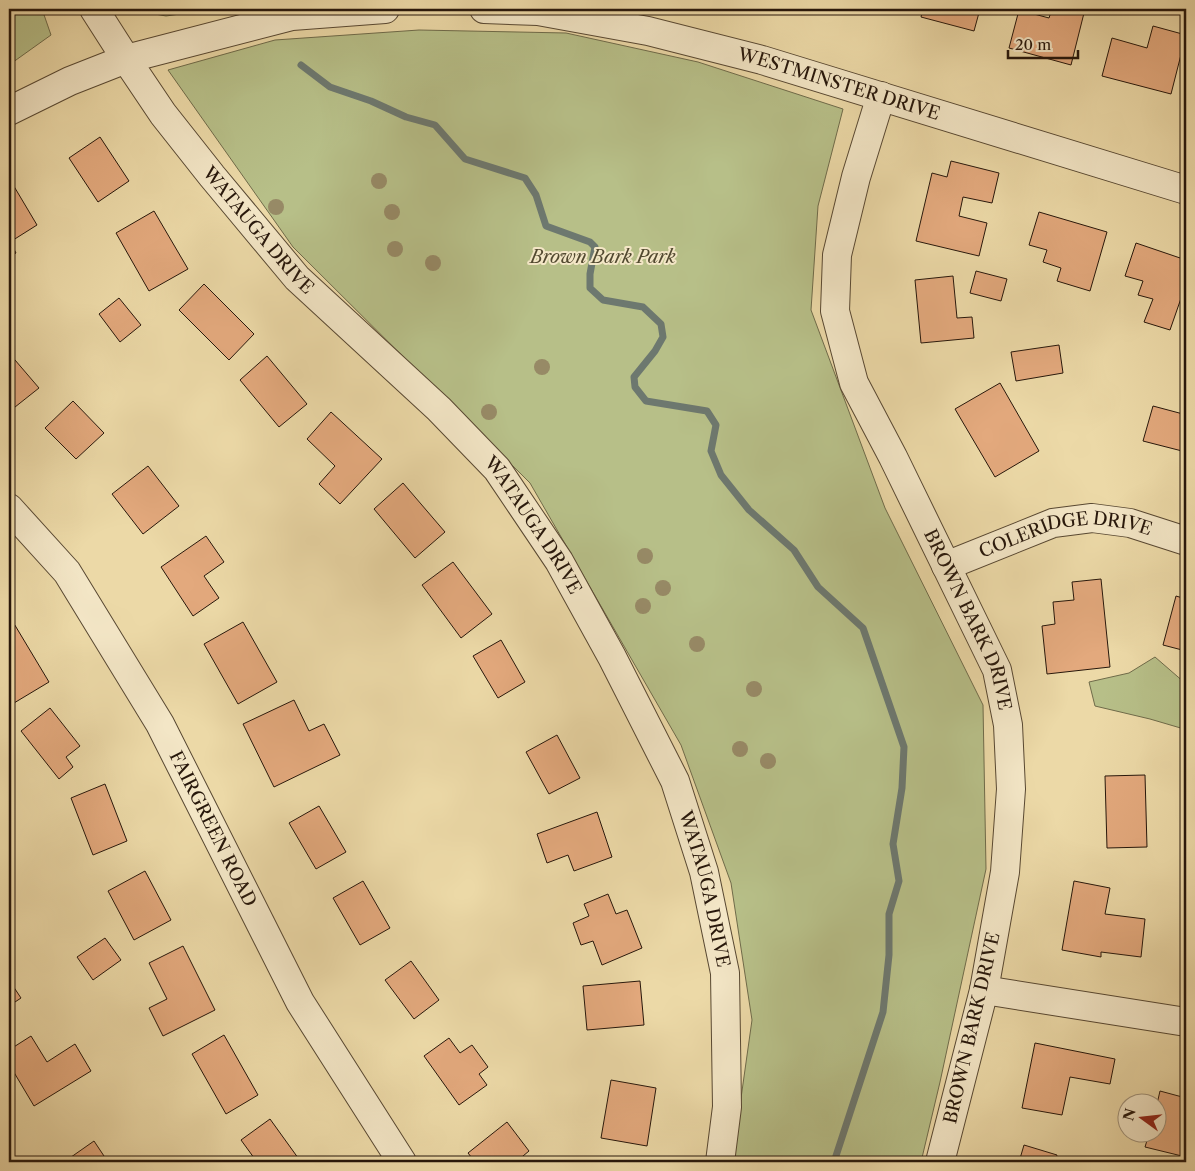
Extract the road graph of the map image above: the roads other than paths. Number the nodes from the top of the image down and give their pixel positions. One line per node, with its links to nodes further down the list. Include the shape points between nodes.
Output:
1 (94, 9): 4 (street, WATAUGA DRIVE)
2 (385, 9): 4 (street, via 292,16)
3 (484, 9): 5 (street, WESTMINSTER DRIVE, via 538,11 648,31 762,60)
4 (126, 59): 6 (street, via 70,81); 14 (street, WATAUGA DRIVE, via 163,114 297,278 439,409 497,469 559,561 612,657 675,781 704,872 725,973 727,1108)
5 (881, 96): 7 (street, WESTMINSTER DRIVE); 10 (street, BROWN BARK DRIVE, via 837,255 836,311 854,383)
6 (9, 111)
7 (1186, 190)
8 (9, 508): 13 (street, FAIRGREEN ROAD, via 66,572 160,724 300,1002)
9 (1186, 541): 10 (street, COLERIDGE DRIVE, via 1130,524 1092,518 1053,523)
10 (946, 566): 11 (street, BROWN BARK DRIVE, via 997,670 1008,725 1011,789 1005,872)
11 (984, 990): 12 (street); 15 (street, BROWN BARK DRIVE)
12 (1186, 1022)
13 (402, 1162)
14 (720, 1162)
15 (940, 1162)

